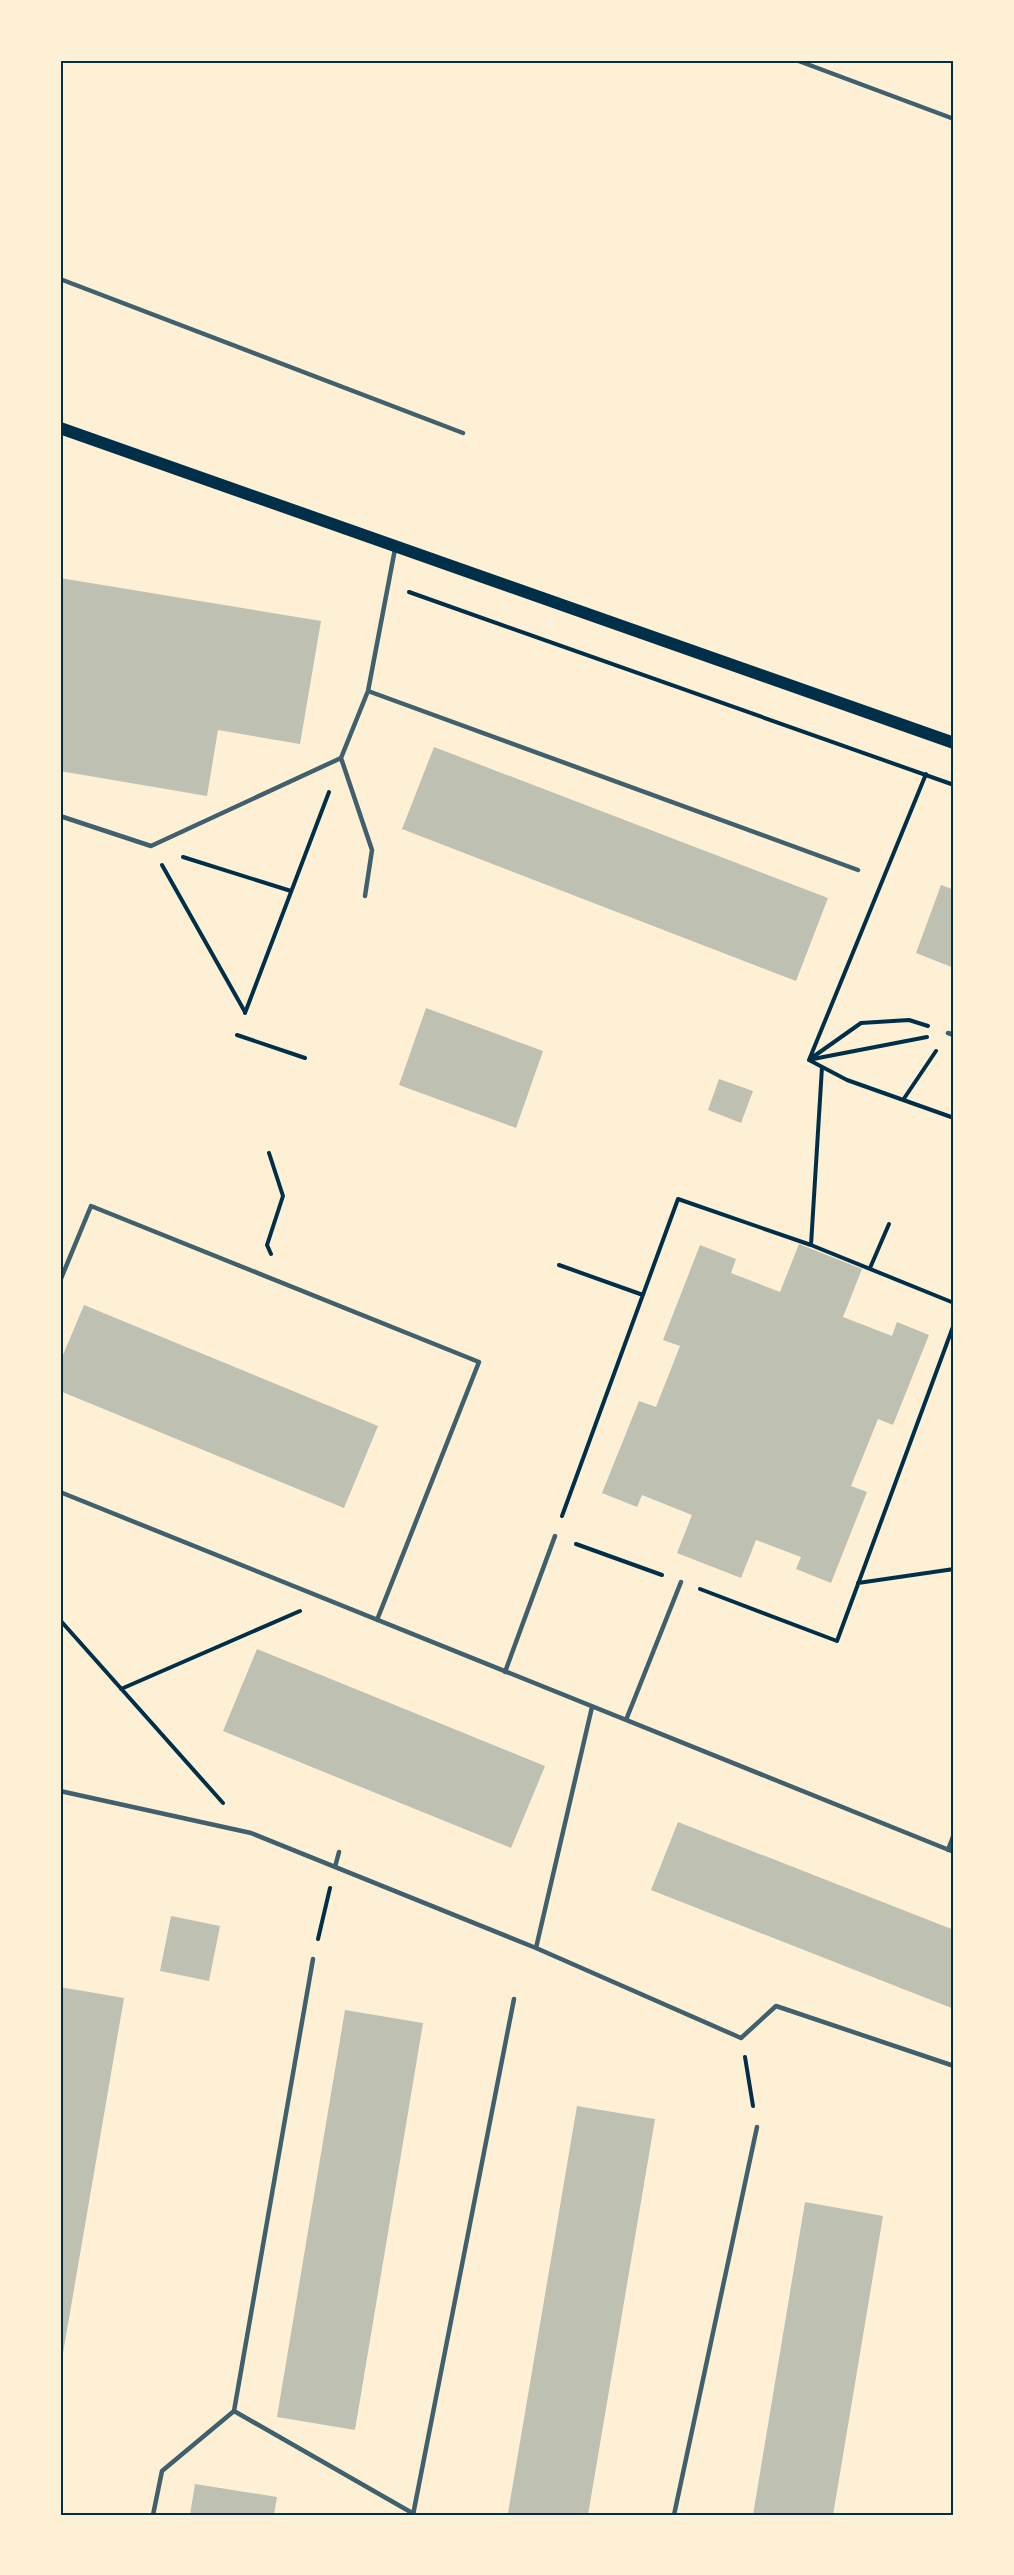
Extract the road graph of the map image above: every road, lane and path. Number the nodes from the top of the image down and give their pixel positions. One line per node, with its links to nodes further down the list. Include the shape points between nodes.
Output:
1 (796, 60): 2 (lane)
2 (954, 119)
3 (60, 279): 5 (lane)
4 (60, 428): 6 (main road)
5 (462, 433)
6 (396, 546): 7 (lane); 9 (main road)
7 (387, 584): 8 (lane); 11 (path)
8 (368, 691): 10 (lane); 15 (lane)
9 (954, 743)
10 (341, 758): 14 (lane); 16 (path); 17 (lane, via 372,850)
11 (926, 774): 12 (path); 22 (path)
12 (954, 785)
13 (60, 816): 14 (lane)
14 (151, 846): 16 (path); 16 (path, via 245,1013)
15 (858, 870)
16 (291, 891)
17 (365, 896)
18 (948, 1033): 20 (lane); 22 (path); 22 (path, via 909,1020 861,1023); 24 (path)
19 (237, 1035): 21 (path)
20 (954, 1035)
21 (305, 1058)
22 (809, 1060): 23 (path)
23 (822, 1067): 24 (path); 28 (path)
24 (903, 1100): 25 (path)
25 (954, 1118)
26 (268, 1153): 32 (path, via 283,1196 267,1245)
27 (889, 1224): 30 (path)
28 (811, 1245): 30 (path); 33 (path, via 678,1199)
29 (559, 1265): 33 (path)
30 (870, 1268): 34 (path)
31 (60, 1281): 32 (lane, via 91,1206)
32 (282, 1283): 43 (lane, via 479,1362)
33 (643, 1295): 37 (path)
34 (954, 1303)
35 (954, 1324): 40 (path)
36 (60, 1492): 41 (lane)
37 (555, 1536): 39 (path); 44 (lane)
38 (954, 1569): 40 (path)
39 (681, 1582): 40 (path, via 837,1641); 47 (lane)
40 (858, 1583)
41 (326, 1600): 43 (lane); 45 (path)
42 (60, 1620): 45 (path)
43 (377, 1620): 44 (lane)
44 (506, 1672): 46 (lane)
45 (122, 1689): 49 (path)
46 (592, 1707): 47 (lane); 55 (lane)
47 (626, 1720): 51 (lane)
48 (60, 1791): 49 (lane)
49 (251, 1833): 54 (lane)
50 (954, 1834): 51 (lane)
51 (948, 1850): 53 (lane)
52 (339, 1852): 54 (lane)
53 (954, 1852)
54 (335, 1867): 55 (lane); 56 (path)
55 (536, 1947): 58 (lane)
56 (313, 1959): 61 (lane)
57 (514, 1999): 62 (lane)
58 (741, 2038): 59 (lane, via 776,2006); 60 (path)
59 (954, 2066)
60 (756, 2127): 64 (lane)
61 (234, 2411): 62 (lane); 63 (lane, via 162,2471)
62 (414, 2514)
63 (153, 2515)
64 (674, 2515)

